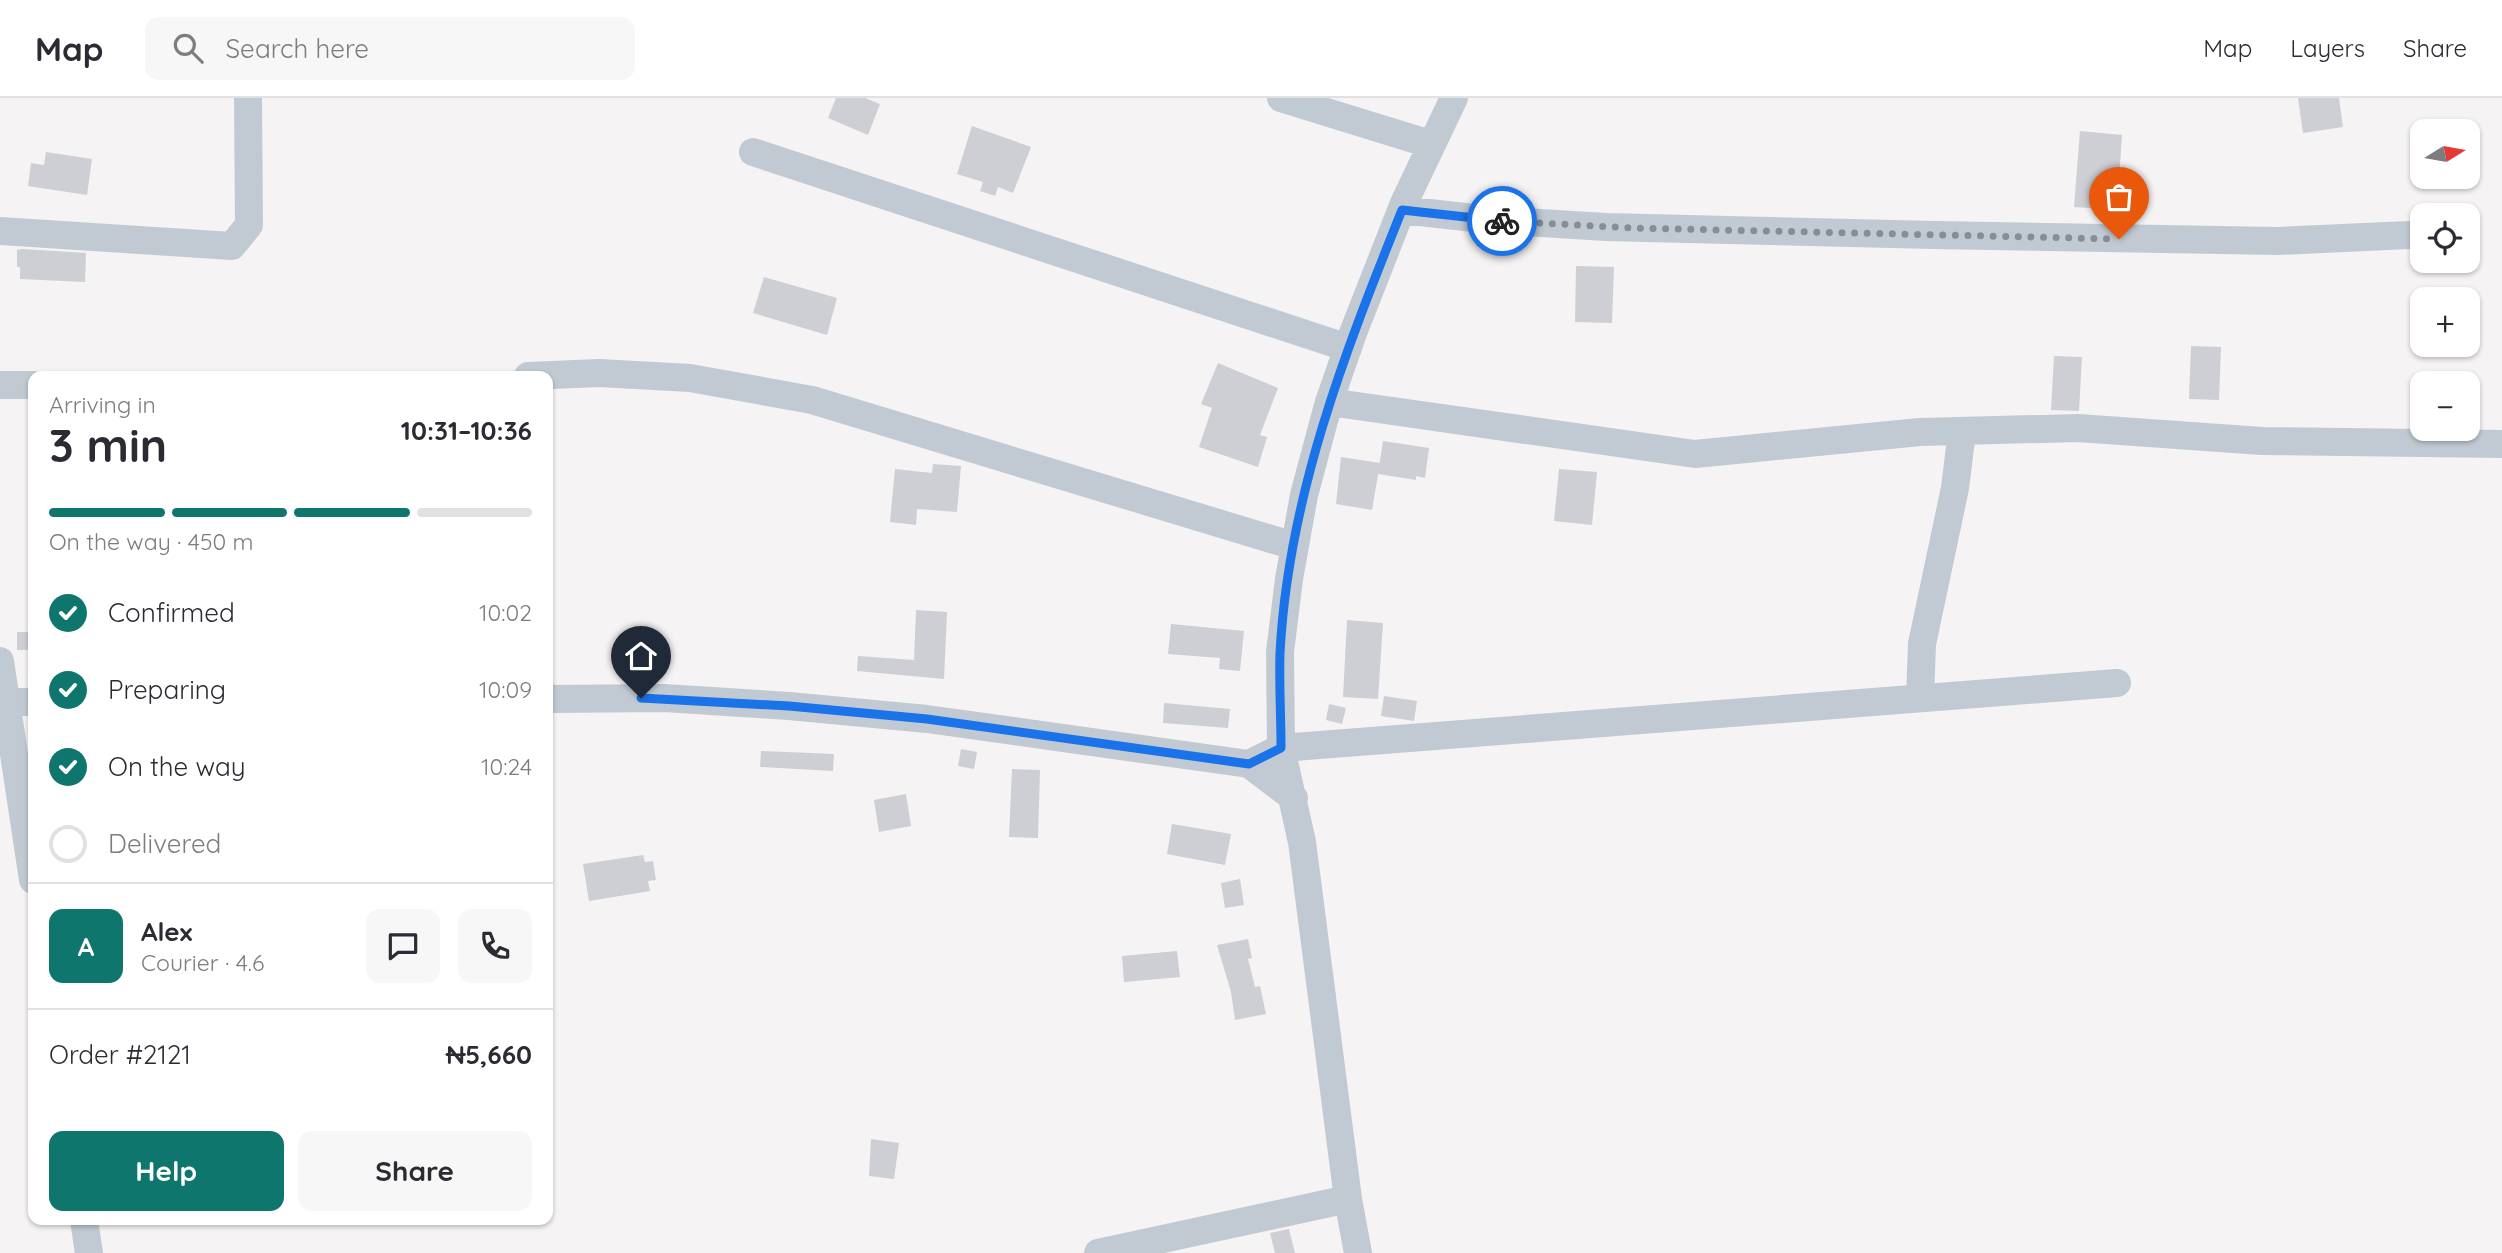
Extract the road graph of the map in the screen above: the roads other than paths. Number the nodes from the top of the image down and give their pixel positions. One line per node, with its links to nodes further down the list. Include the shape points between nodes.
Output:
1 (248, 98): 7 (street, via 249,225 232,246)
2 (1281, 98): 4 (street)
3 (1454, 98): 4 (street)
4 (1430, 144): 6 (street)
5 (753, 152): 9 (street)
6 (1402, 210): 8 (street, via 1606,227 1948,236 2278,241); 9 (street)
7 (0, 231)
8 (2409, 235)
9 (1348, 348): 13 (street)
10 (553, 375): 16 (street, via 690,378 812,400)
11 (0, 385): 12 (street)
12 (28, 386)
13 (1329, 402): 14 (street, via 1695,454); 16 (street)
14 (1962, 431): 15 (street, via 2078,428 2262,441); 19 (street, via 1955,488 1922,644)
15 (2502, 444)
16 (1294, 546): 22 (street, via 1280,652)
17 (0, 661): 21 (street)
18 (2117, 683): 19 (street)
19 (1920, 698): 22 (street)
20 (553, 699): 23 (street, via 665,698 899,716)
21 (13, 702): 25 (street)
22 (1281, 748): 23 (street); 24 (street)
23 (1249, 764): 24 (street)
24 (1294, 798): 26 (street)
25 (28, 836)
26 (1348, 1199): 29 (street); 30 (street)
27 (85, 1225): 28 (street)
28 (89, 1253)
29 (1098, 1253)
30 (1359, 1253)

